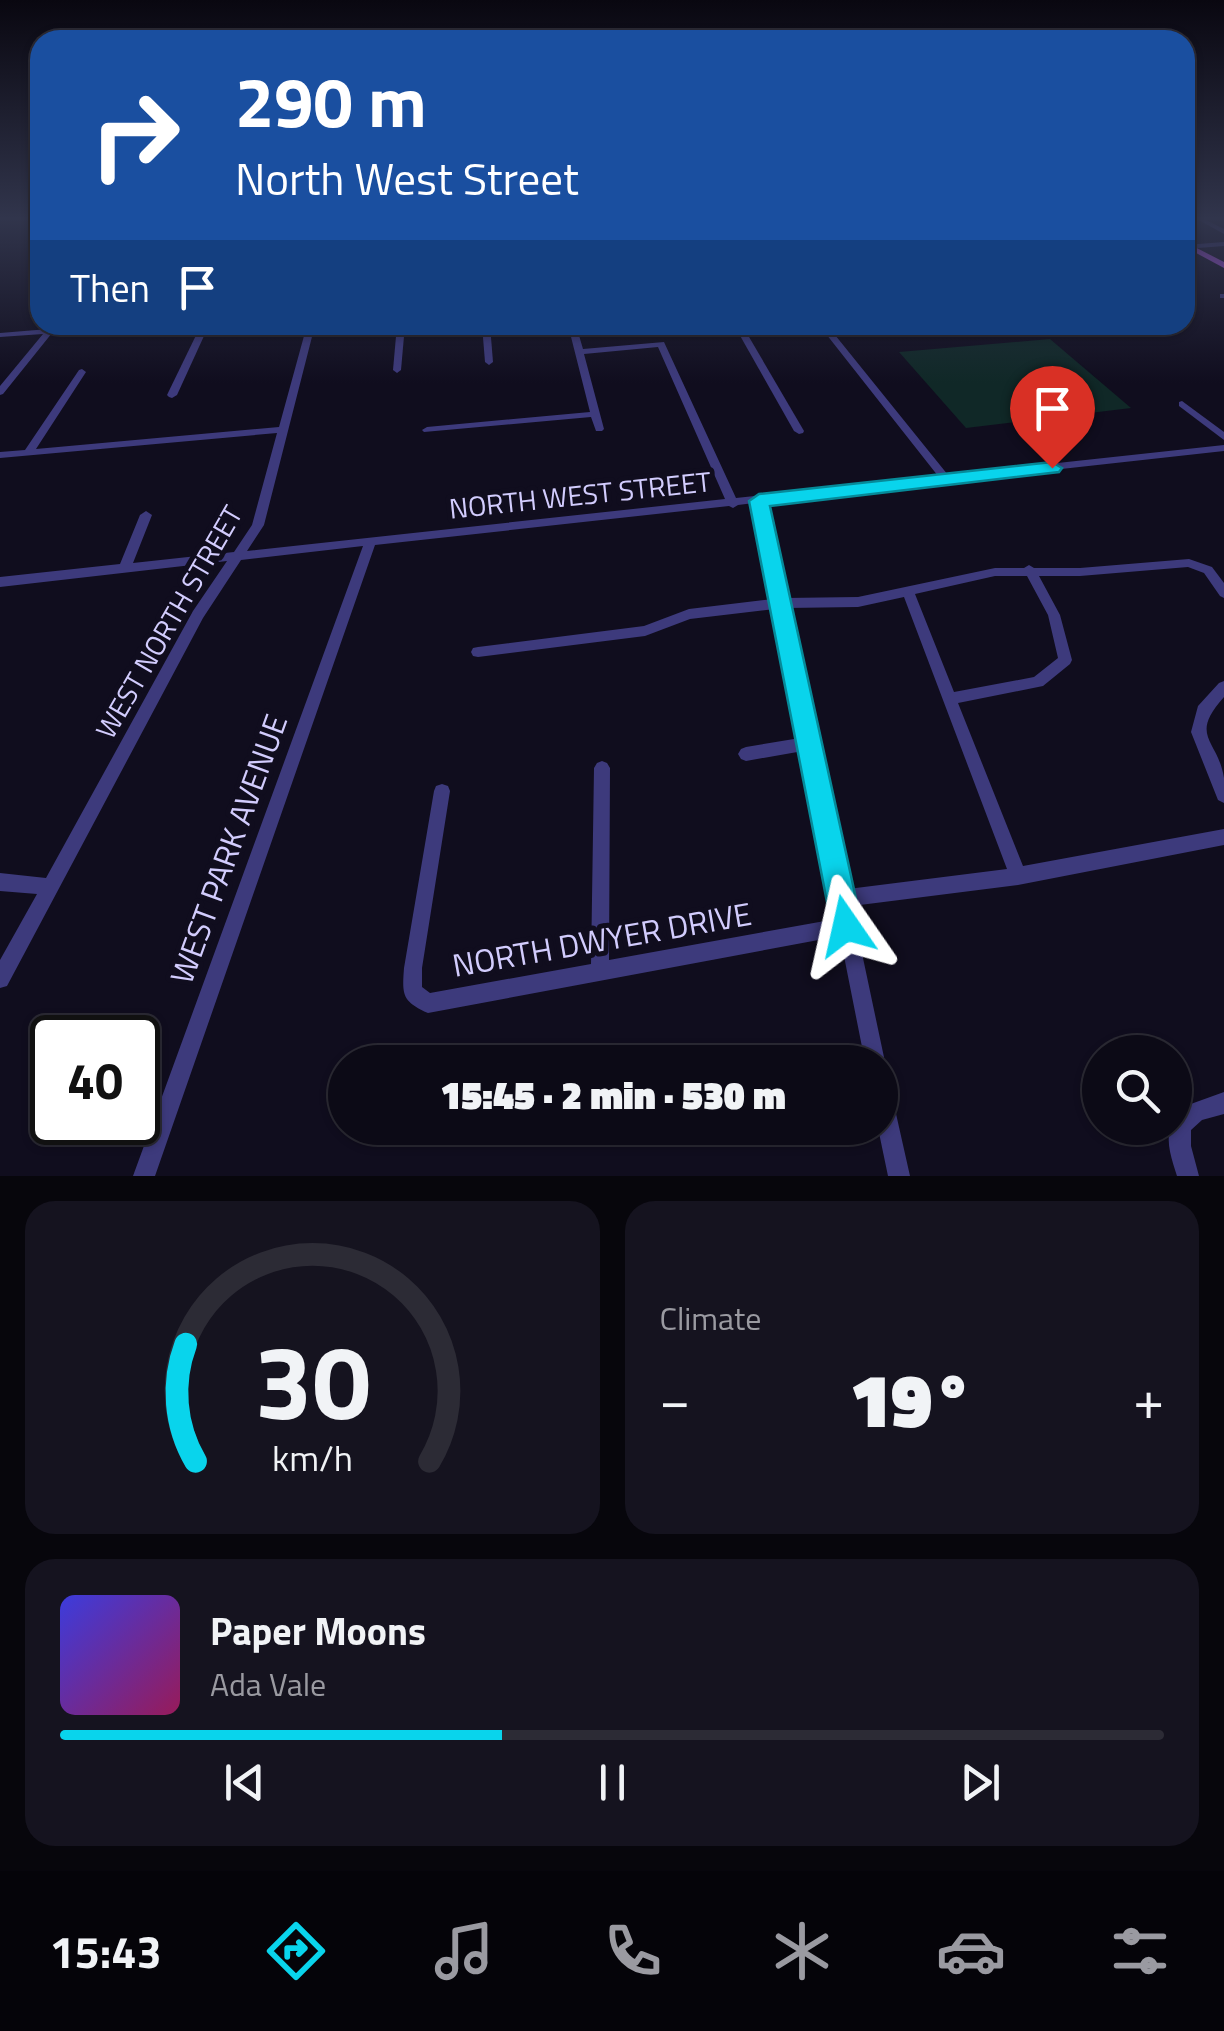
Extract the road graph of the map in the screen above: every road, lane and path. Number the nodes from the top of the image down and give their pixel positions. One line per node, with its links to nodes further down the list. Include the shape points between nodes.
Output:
1 (30, 331): 2 (street)
2 (0, 334)
3 (52, 335): 15 (street)
4 (200, 335): 16 (street)
5 (308, 335): 20 (street, WEST NORTH STREET)
6 (400, 335): 13 (street)
7 (487, 335): 12 (street)
8 (575, 335): 11 (street)
9 (744, 335): 22 (street)
10 (831, 335): 27 (street)
11 (580, 352): 18 (street); 29 (street, via 662,344)
12 (489, 362)
13 (397, 370)
14 (82, 372): 25 (street)
15 (0, 392)
16 (172, 396)
17 (1182, 404): 23 (street)
18 (594, 414): 19 (street); 21 (street)
19 (599, 429)
20 (283, 430): 25 (street); 32 (street, WEST NORTH STREET, via 258,525)
21 (427, 430)
22 (799, 430)
23 (1224, 437)
24 (1224, 448): 27 (street, NORTH WEST STREET)
25 (28, 453): 26 (street)
26 (0, 455)
27 (946, 480): 28 (street, NORTH WEST STREET)
28 (759, 501): 29 (street, NORTH WEST STREET); 38 (street)
29 (733, 504): 31 (street, NORTH WEST STREET)
30 (146, 515): 33 (street)
31 (370, 543): 32 (street, NORTH WEST STREET); 58 (street, WEST PARK AVENUE)
32 (238, 558): 33 (street, NORTH WEST STREET); 50 (street, WEST NORTH STREET, via 198,615)
33 (126, 567): 35 (street, NORTH WEST STREET)
34 (1030, 569): 36 (street); 37 (street, via 1189,564 1208,570); 41 (street, via 1054,615 1065,660 1038,682)
35 (0, 582)
36 (908, 592): 38 (street, via 858,602); 41 (street)
37 (1224, 593)
38 (782, 603): 39 (street, via 689,614 645,631); 42 (street)
39 (478, 652)
40 (1224, 686): 46 (street, via 1202,710 1198,732)
41 (952, 698): 48 (street)
42 (810, 743): 43 (street); 51 (street)
43 (746, 754)
44 (602, 768): 53 (street)
45 (442, 792): 53 (street, NORTH DWYER DRIVE, via 412,992 428,1003)
46 (1224, 795)
47 (1224, 837): 48 (street)
48 (1018, 876): 51 (street)
49 (0, 882): 50 (street)
50 (51, 887): 54 (street, WEST NORTH STREET)
51 (840, 899): 52 (street)
52 (846, 926): 53 (street, NORTH DWYER DRIVE); 55 (street)
53 (600, 971)
54 (0, 979)
55 (871, 1045)
56 (1224, 1103): 60 (street, via 1192,1110 1181,1124)
57 (892, 1145): 59 (street)
58 (144, 1176)
59 (899, 1176)
60 (1188, 1176)

